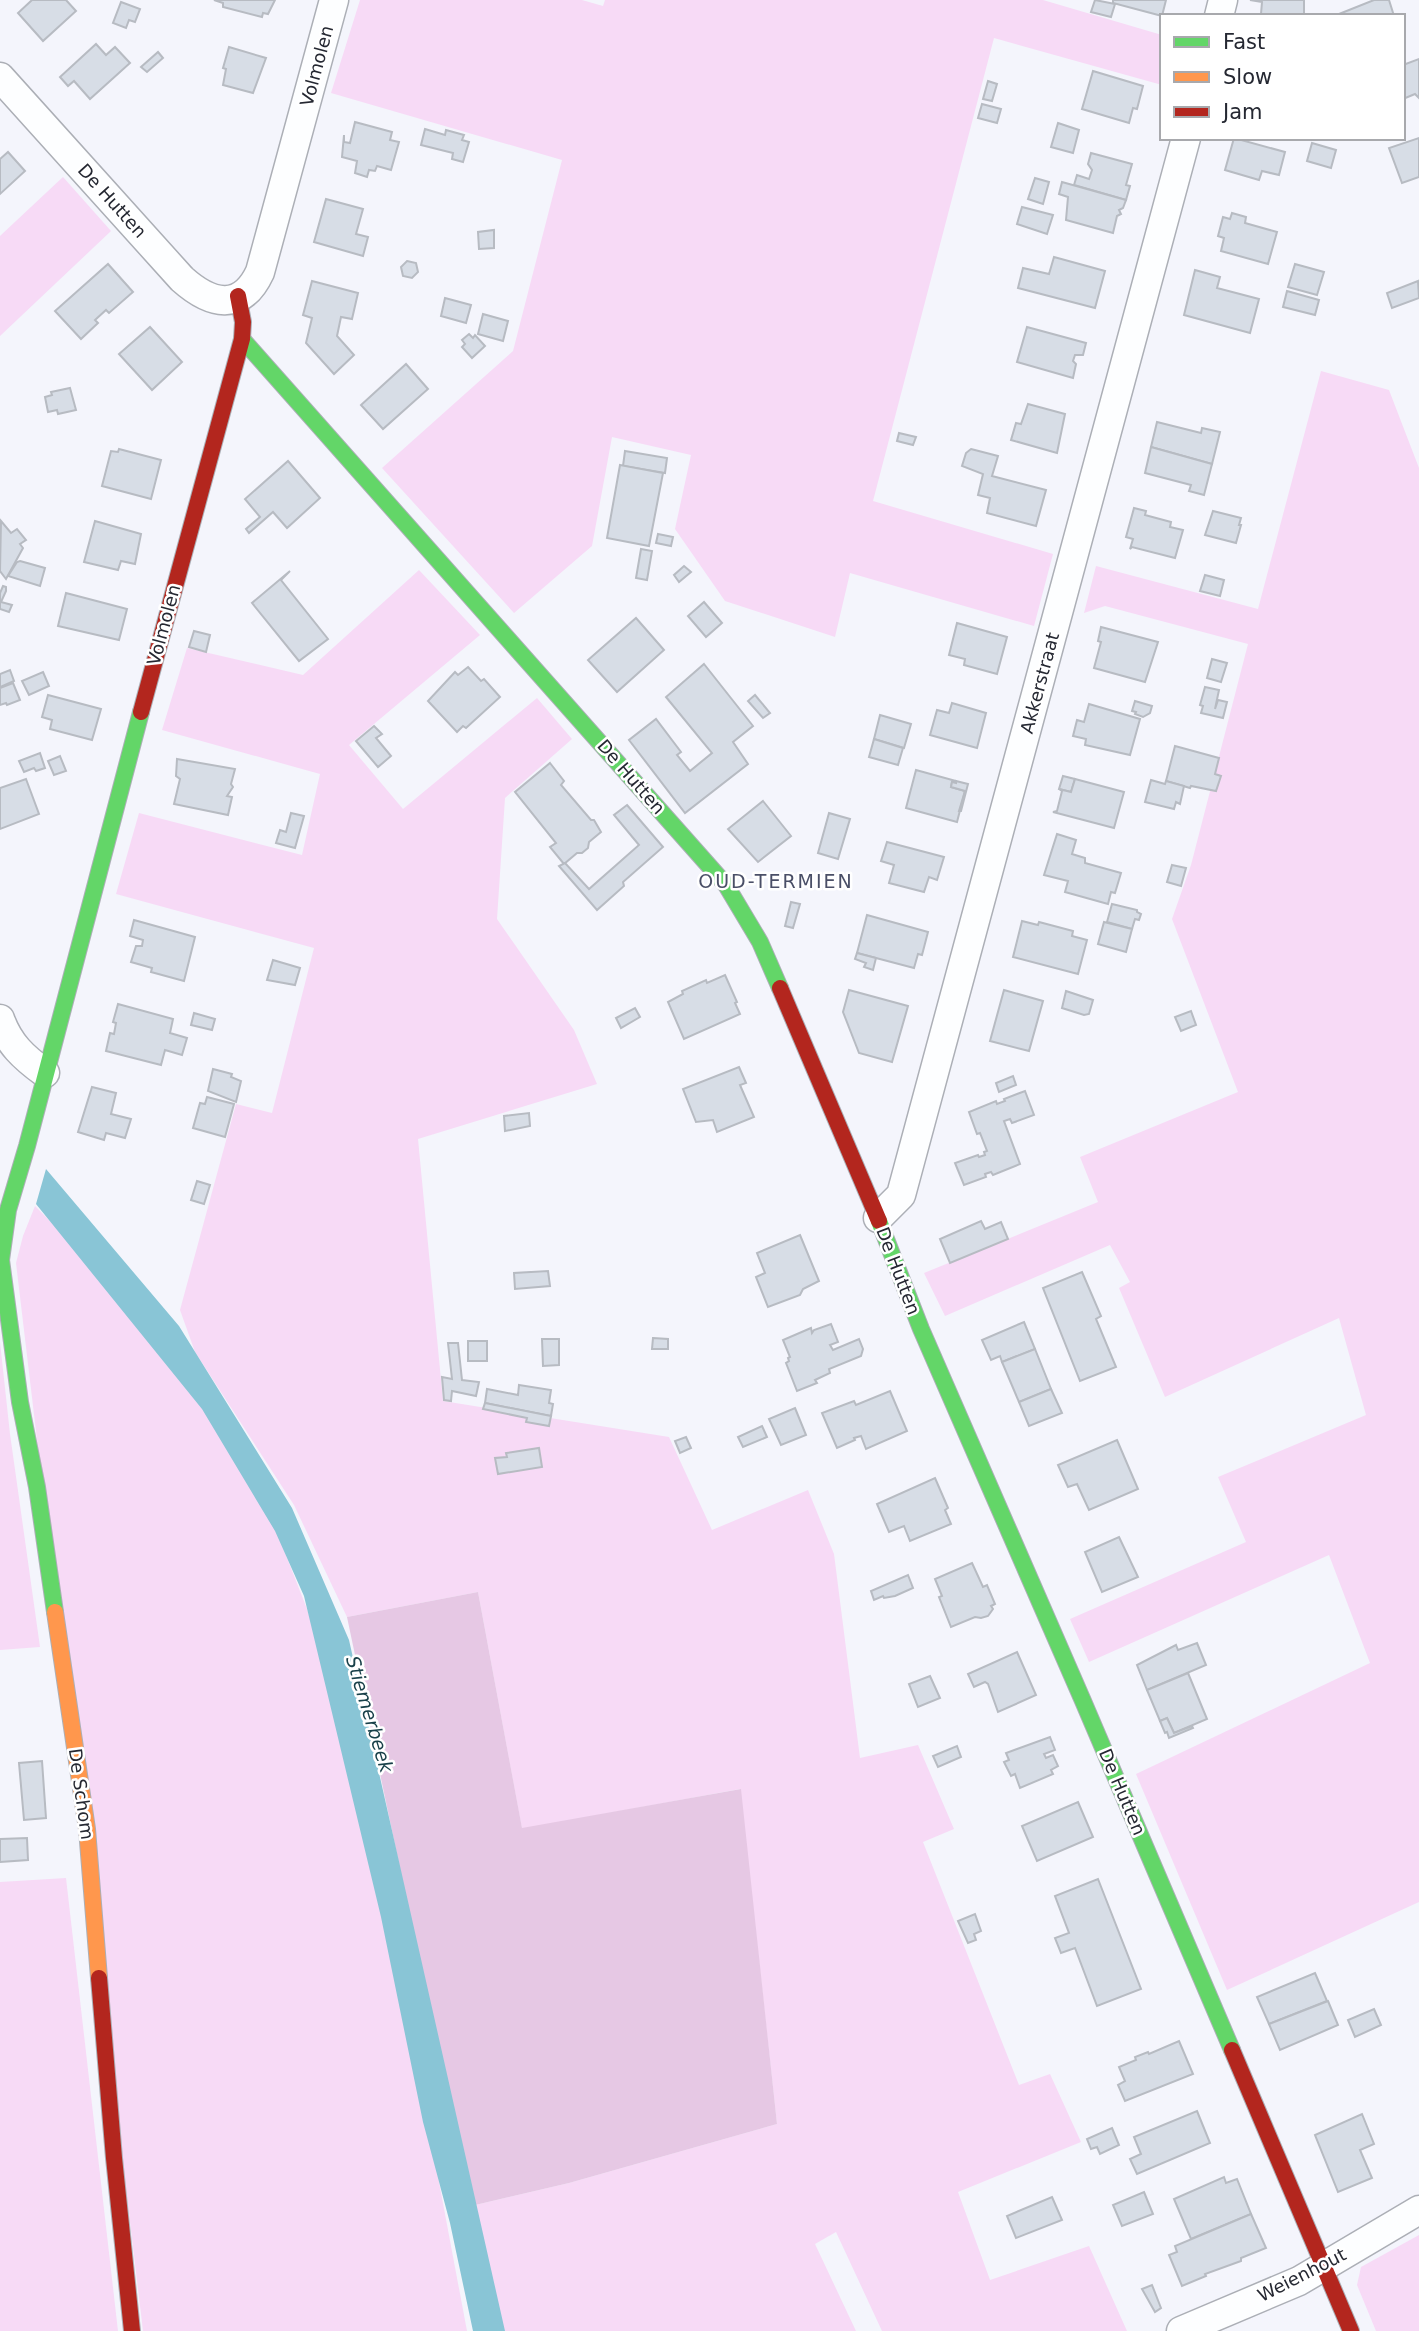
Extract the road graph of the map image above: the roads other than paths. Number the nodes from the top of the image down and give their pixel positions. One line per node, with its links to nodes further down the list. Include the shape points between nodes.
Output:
1 (334, 0): 4 (street, Volmolen, via 260,272 251,288)
2 (0, 76): 4 (street, De Hutten, via 182,279 212,300)
3 (1185, 140): 8 (street, Akkerstraat, via 901,1195)
4 (238, 296): 5 (street, Volmolen)
5 (242, 339): 7 (street, Volmolen); 8 (street, De Hutten, via 726,885 760,942)
6 (0, 1019): 7 (street, via 21,1055)
7 (45, 1073): 9 (street, Volmolen, via 8,1210)
8 (878, 1218): 11 (street, De Hutten, via 921,1329)
9 (1, 1260): 12 (street, De Schom, via 87,1829)
10 (1419, 2210): 11 (street, Weienhout)
11 (1322, 2267): 13 (street, Weienhout); 14 (street, De Hutten)
12 (132, 2331)
13 (1181, 2331)
14 (1351, 2331)

